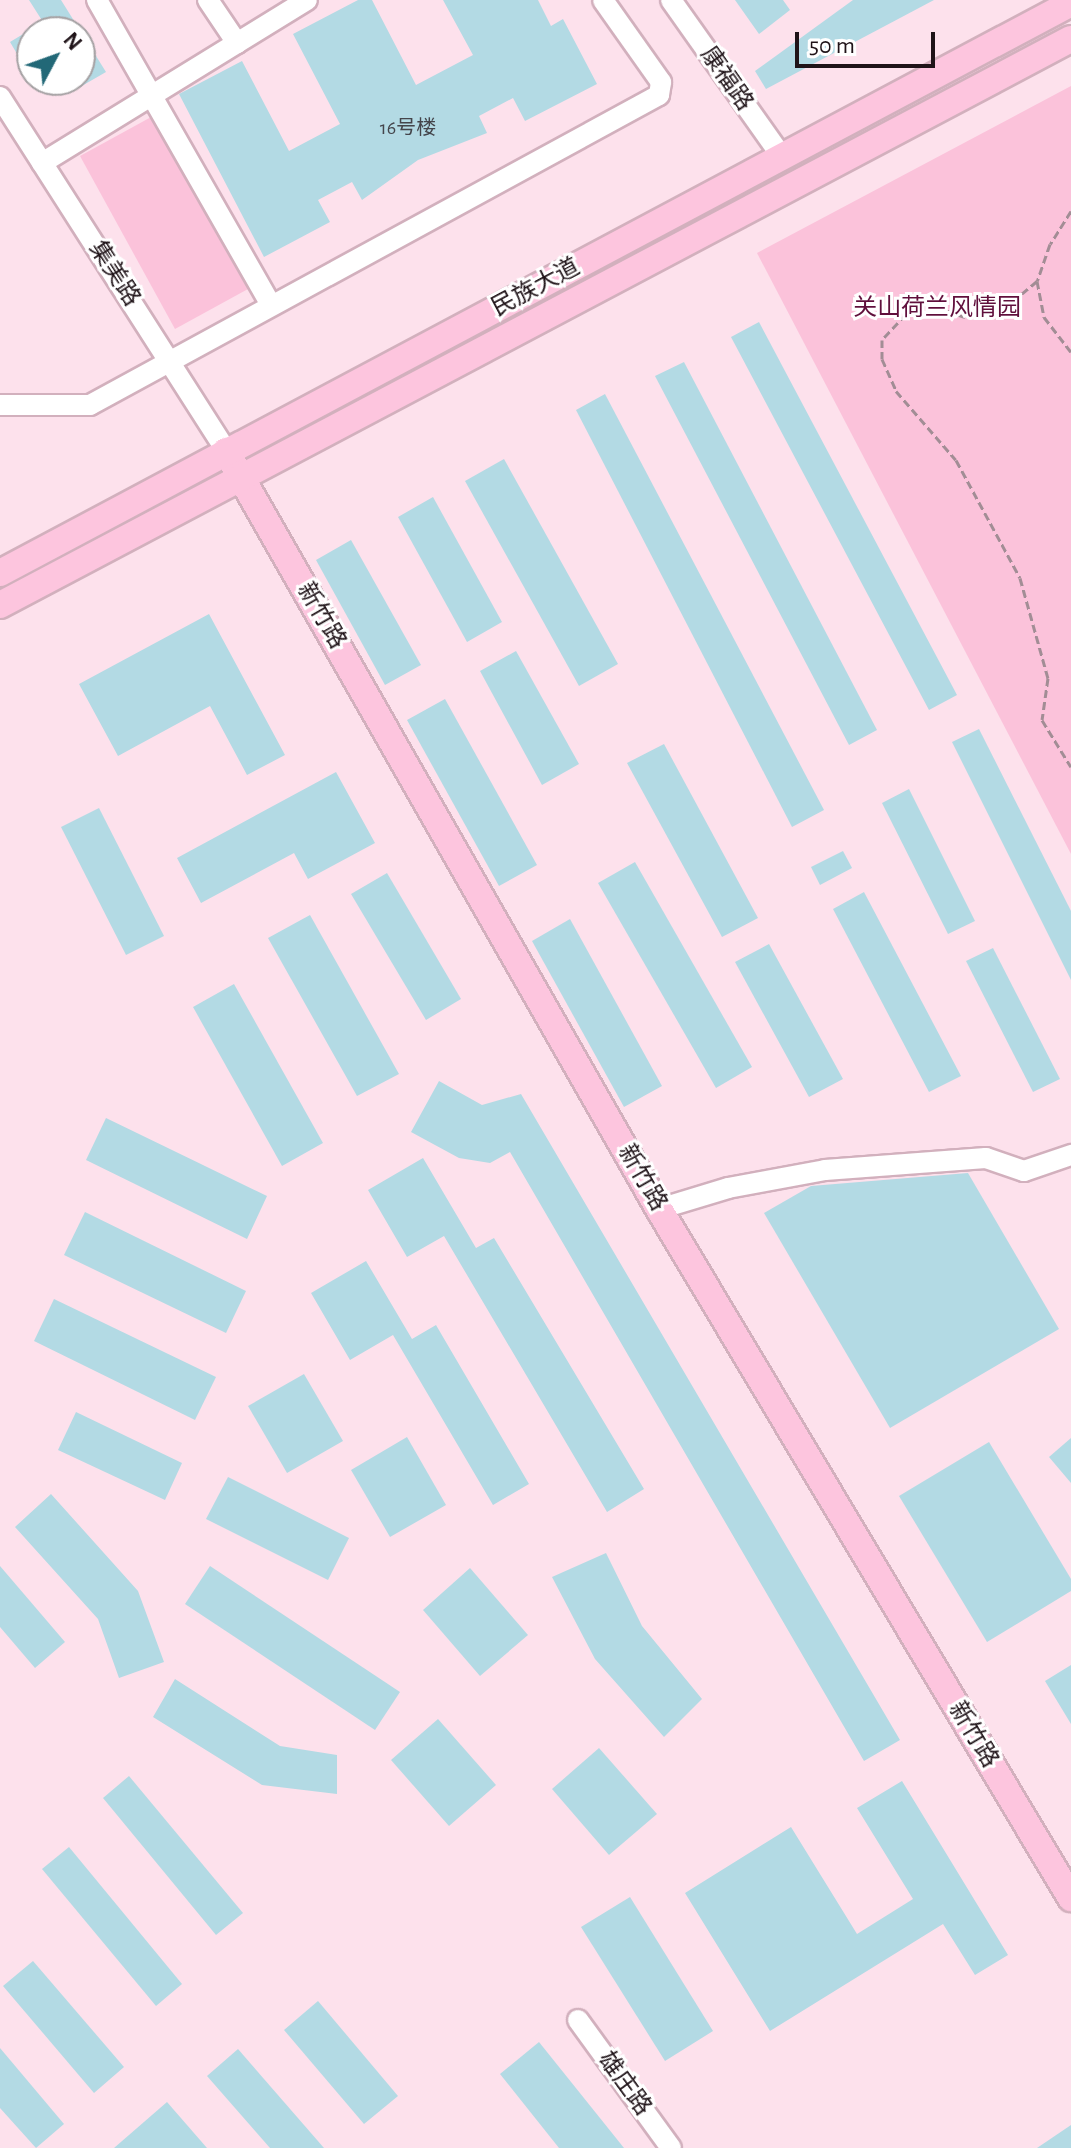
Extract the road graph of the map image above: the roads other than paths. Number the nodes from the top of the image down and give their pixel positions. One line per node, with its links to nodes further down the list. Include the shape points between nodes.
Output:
1 (97, 0): 9 (street)
2 (208, 0): 8 (street)
3 (307, 0): 8 (street)
4 (603, 0): 13 (street, via 661,82 659,95)
5 (671, 0): 11 (street, 康福路)
6 (1071, 3): 11 (main road, 民族大道)
7 (1071, 39): 17 (main road, 民族大道)
8 (237, 43): 9 (street)
9 (153, 94): 12 (street); 13 (street)
10 (0, 97): 12 (street, 集美路)
11 (782, 157): 16 (main road, 民族大道)
12 (42, 163): 14 (street, 集美路)
13 (271, 305): 14 (street)
14 (169, 360): 15 (street, via 90,405); 16 (street, 集美路)
15 (0, 405)
16 (226, 451): 17 (main road, 新竹路); 18 (main road, 民族大道)
17 (241, 476): 19 (main road, 民族大道); 21 (main road, 新竹路)
18 (0, 573)
19 (0, 605)
20 (1071, 1155): 21 (street, via 1024,1171 986,1158 825,1170 728,1188)
21 (659, 1209): 22 (main road, 新竹路)
22 (1071, 1898)
23 (578, 2020): 24 (street, 雄庄路)
24 (671, 2148)

